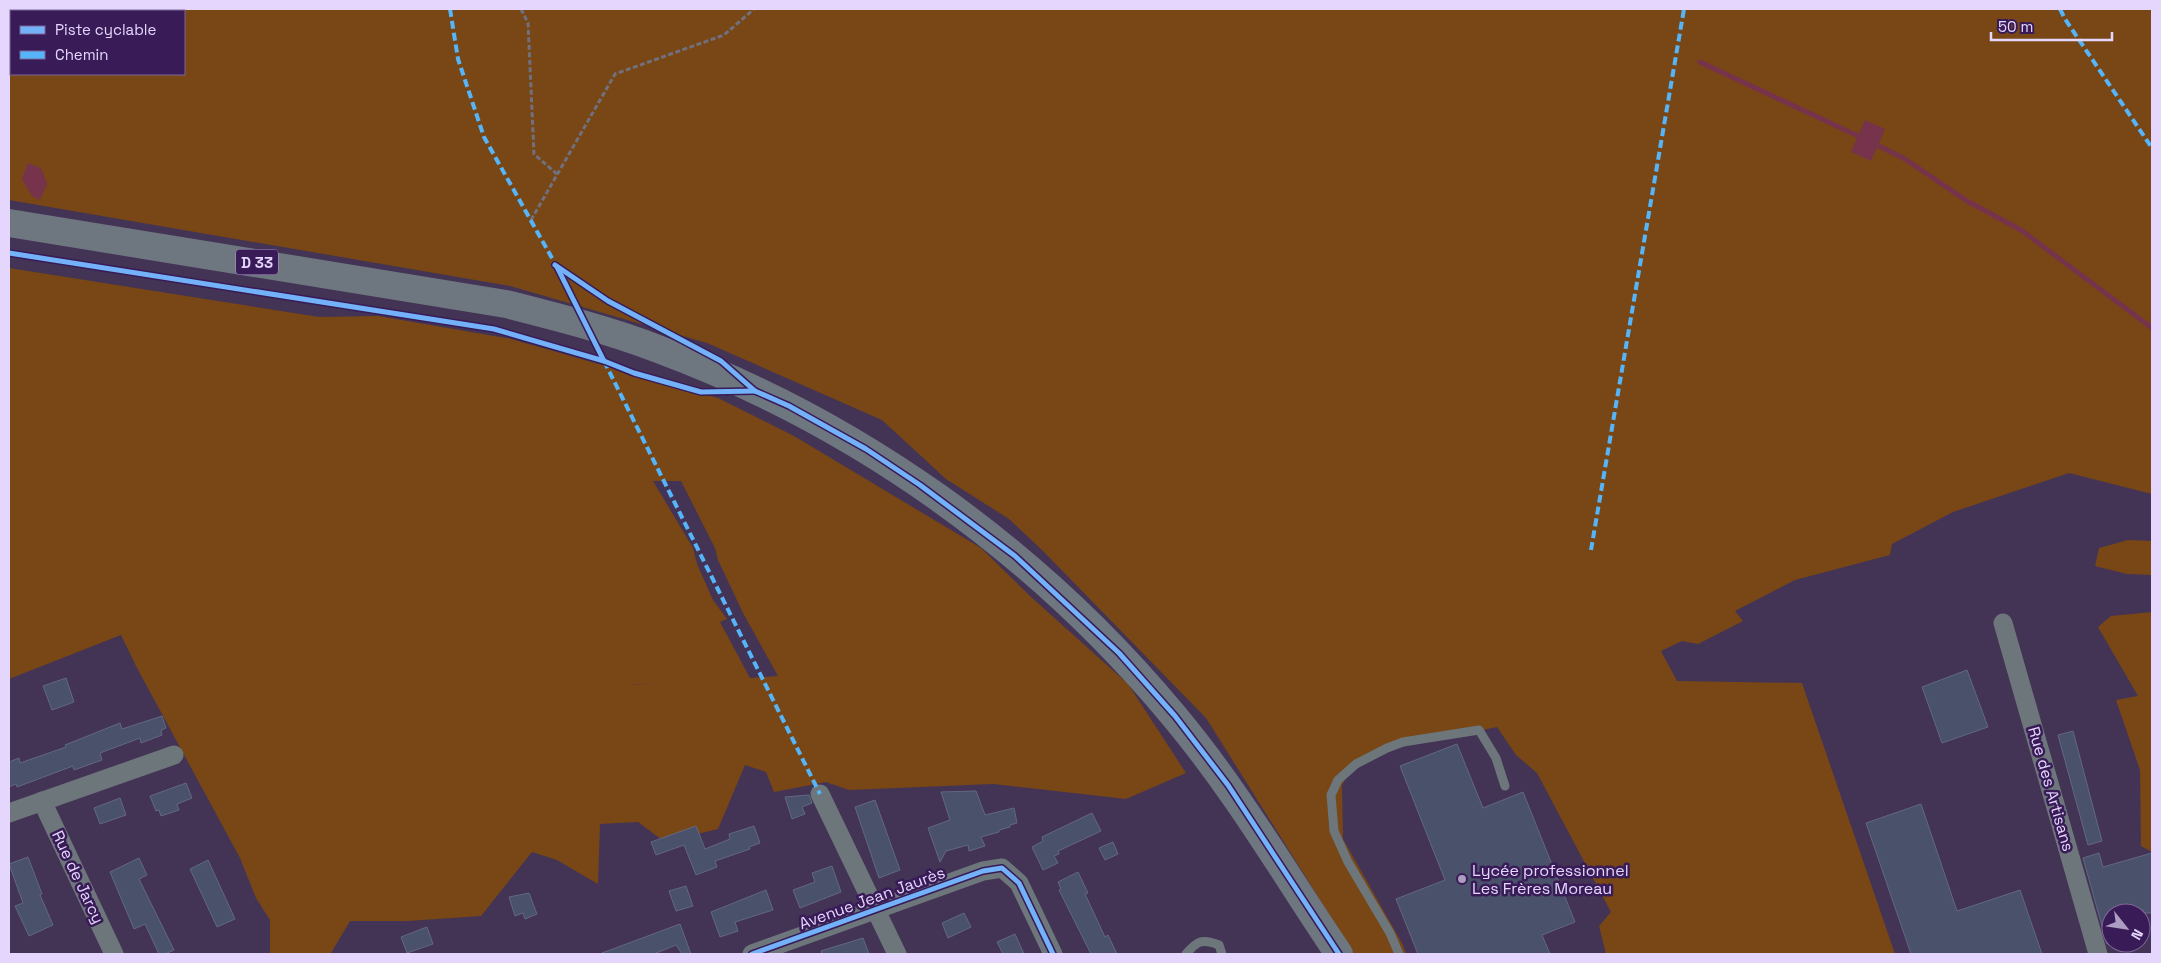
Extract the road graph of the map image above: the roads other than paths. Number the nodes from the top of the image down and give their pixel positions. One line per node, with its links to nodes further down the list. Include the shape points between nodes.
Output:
1 (9, 222): 8 (main road, D 33, via 506,304 658,348 789,406 920,484 1015,556 1069,604 1119,653 1175,716 1228,785)
2 (2003, 623): 19 (street, Rue des Artisans)
3 (174, 755): 6 (street)
4 (1505, 786): 18 (lane, via 1496,758 1478,730 1403,742 1356,764 1338,780 1331,795 1334,831)
5 (820, 794): 9 (street)
6 (42, 801): 7 (street); 10 (street, Rue de Jarcy)
7 (9, 814)
8 (1288, 878): 16 (main road, D 33); 17 (main road, D 33)
9 (877, 910): 11 (street, Avenue Jean Jaurès); 12 (street); 13 (street, Avenue Jean Jaurès, via 983,871 1002,868 1019,883)
10 (114, 954)
11 (752, 954)
12 (898, 954)
13 (1053, 954)
14 (1186, 954): 15 (lane, via 1196,943 1207,940 1219,945)
15 (1222, 954)
16 (1323, 954)
17 (1339, 954)
18 (1399, 954)
19 (2098, 954)

